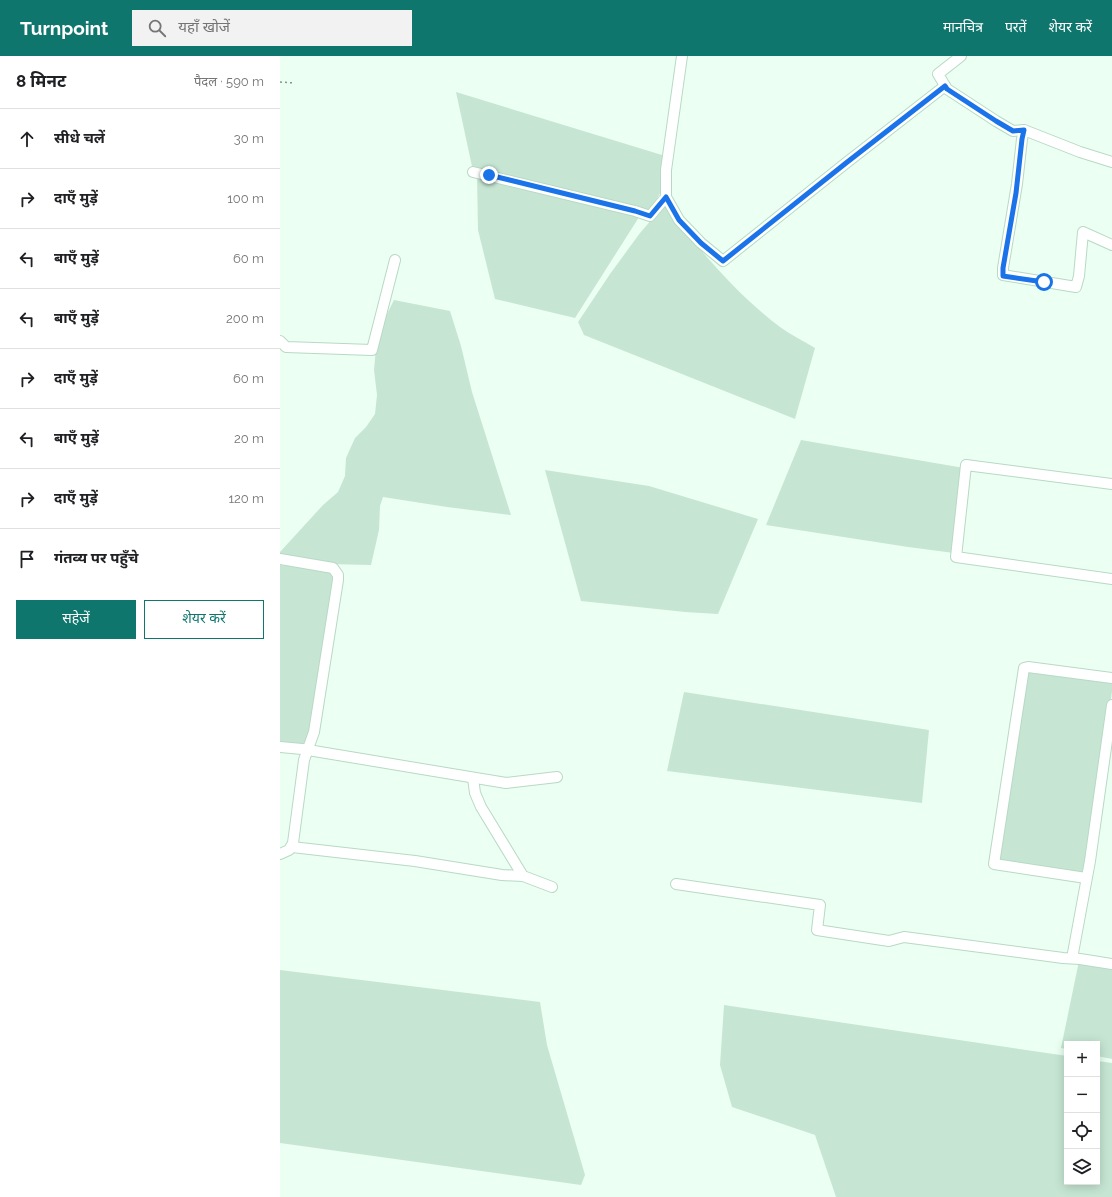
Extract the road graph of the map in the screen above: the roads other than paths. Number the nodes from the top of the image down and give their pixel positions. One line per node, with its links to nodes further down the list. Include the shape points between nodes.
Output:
1 (682, 56): 7 (street, via 666,170)
2 (961, 56): 3 (street, via 938,74)
3 (945, 86): 4 (street, via 1013,131); 7 (street, via 723,261 679,220)
4 (1024, 130): 5 (street); 8 (street, via 1003,276 1076,287 1083,232)
5 (1112, 162)
6 (473, 172): 7 (street, via 650,216)
7 (666, 197)
8 (1112, 245)
9 (395, 260): 10 (street, via 372,350 286,347)
10 (280, 341)
11 (1112, 484): 13 (street, via 966,465 956,557)
12 (280, 559): 17 (street, via 333,568 338,575 314,732)
13 (1112, 579)
14 (1112, 678): 23 (street, via 1024,668 994,864)
15 (1112, 705): 23 (street)
16 (280, 747): 17 (street)
17 (308, 750): 19 (street); 20 (street, via 304,760)
18 (557, 777): 19 (street, via 506,783)
19 (473, 778): 22 (street, via 475,793 481,807)
20 (292, 847): 21 (street); 22 (street)
21 (280, 854)
22 (523, 876): 25 (street)
23 (1086, 878): 26 (street)
24 (676, 884): 26 (street, via 820,905 817,930 890,941 904,937)
25 (552, 887)
26 (1074, 958): 27 (street)
27 (1112, 964)

